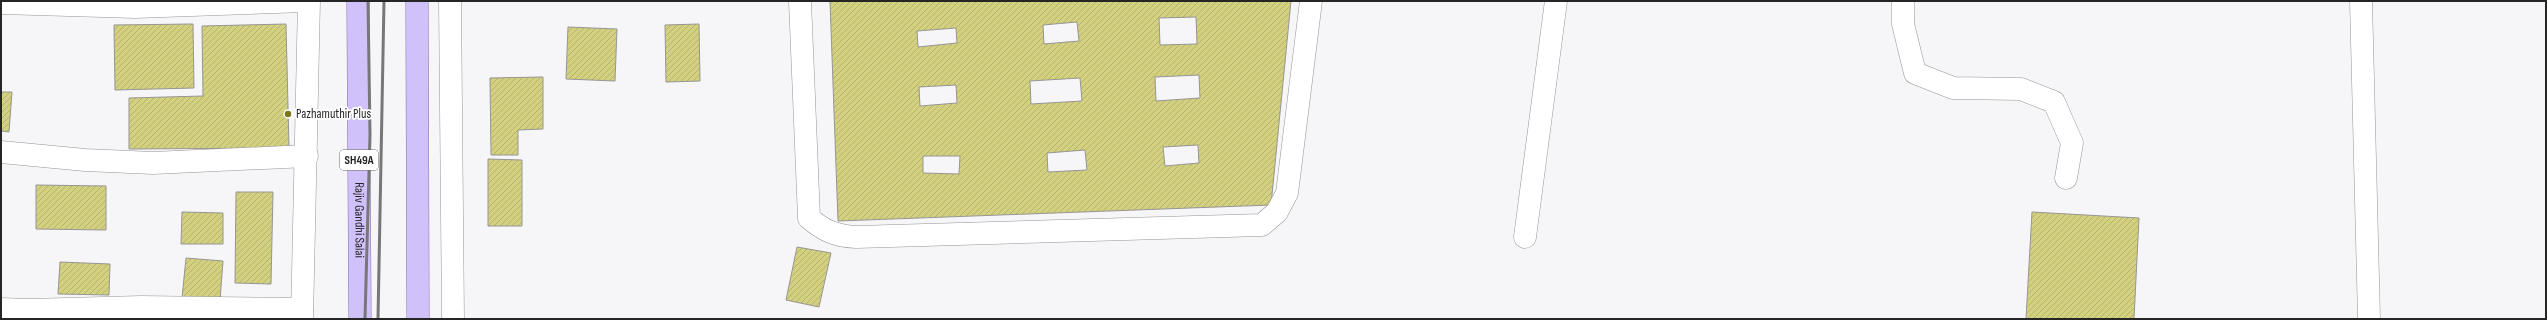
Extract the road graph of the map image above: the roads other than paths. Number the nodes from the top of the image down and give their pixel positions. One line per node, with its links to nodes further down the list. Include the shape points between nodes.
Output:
1 (305, 1): 11 (street, via 135,7)
2 (309, 1): 13 (street)
3 (358, 1): 18 (main road, Rajiv Gandhi Salai / SH49A)
4 (417, 1): 19 (main road)
5 (450, 1): 20 (street)
6 (800, 1): 7 (street, via 809,218 823,230 856,237 1262,225 1277,212 1287,193)
7 (1311, 1)
8 (1556, 1): 15 (street)
9 (1903, 1): 14 (street, via 1903,24 1915,73 1953,88 2022,89 2054,102 2072,143)
10 (2361, 1): 21 (street)
11 (1, 3)
12 (1, 152): 13 (street, via 153,163)
13 (307, 156): 17 (street)
14 (2066, 178)
15 (1525, 237)
16 (1, 308): 17 (street, via 28,310 141,307)
17 (302, 314)
18 (360, 319)
19 (418, 319)
20 (453, 319)
21 (2369, 319)

